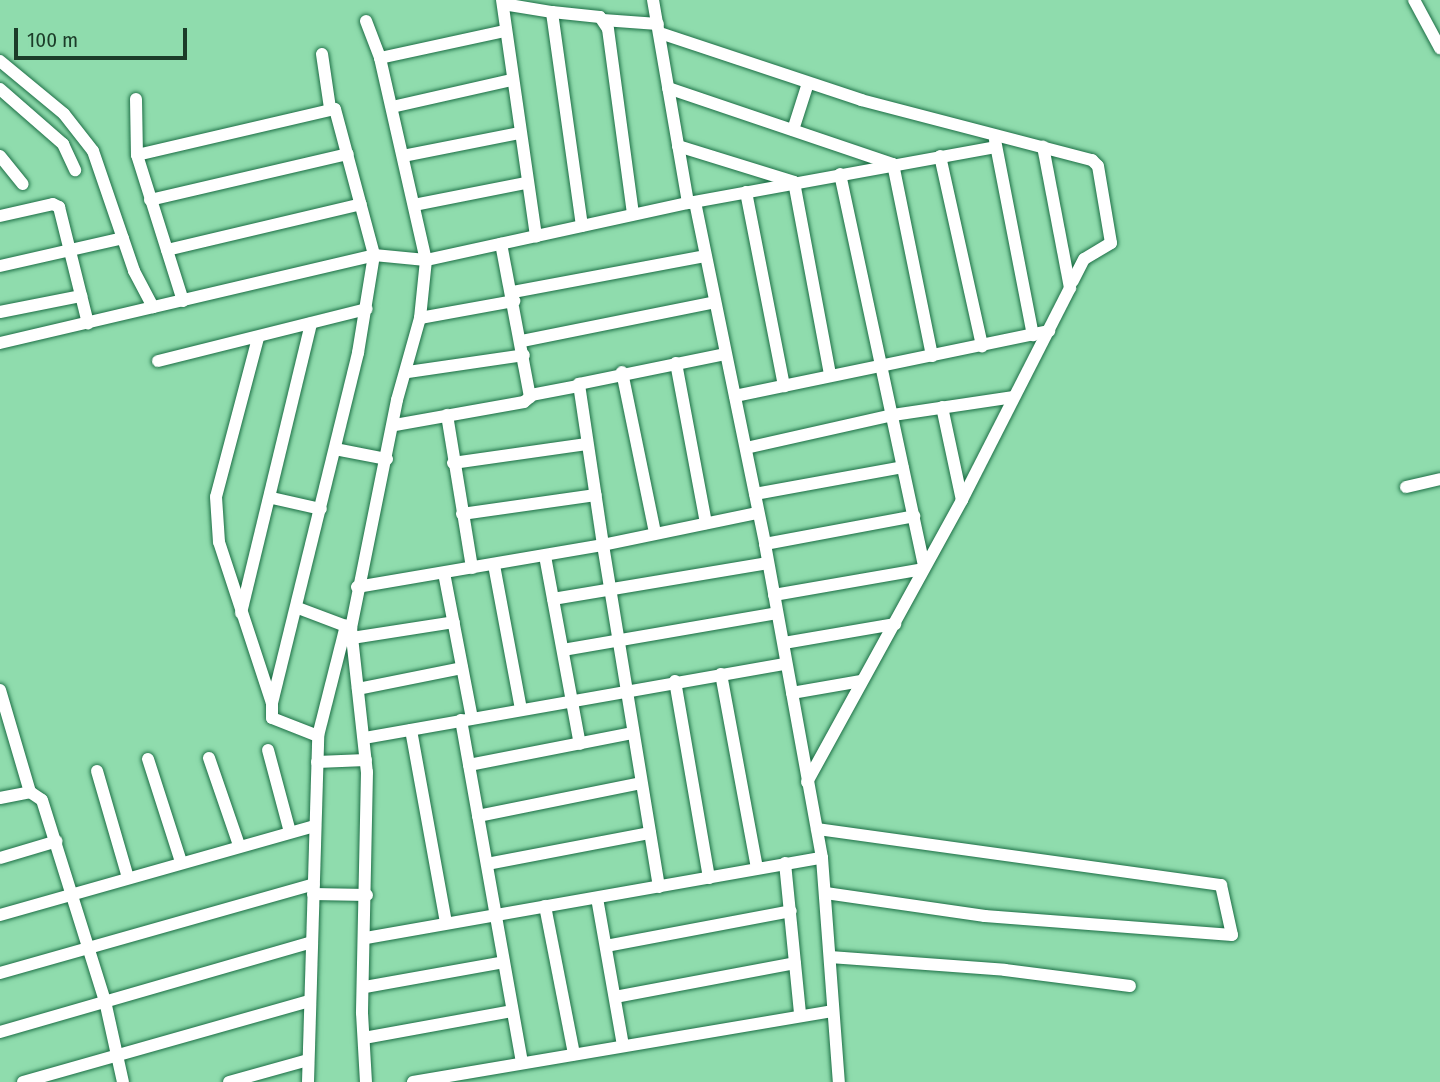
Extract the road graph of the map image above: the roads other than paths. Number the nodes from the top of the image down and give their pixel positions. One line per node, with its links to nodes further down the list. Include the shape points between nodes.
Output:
1 (653, 0): 7 (street)
2 (1414, 0): 9 (street)
3 (503, 2): 4 (street); 8 (street)
4 (552, 12): 5 (street); 43 (street)
5 (603, 20): 7 (street); 41 (street)
6 (366, 21): 11 (street)
7 (659, 29): 14 (street); 15 (street)
8 (505, 31): 11 (street); 13 (street)
9 (1440, 48)
10 (322, 54): 19 (street)
11 (380, 58): 18 (street)
12 (0, 61): 45 (street, via 85,138 100,165)
13 (512, 80): 18 (street); 21 (street)
14 (808, 83): 20 (street); 22 (street)
15 (668, 88): 20 (street); 23 (street)
16 (0, 89): 31 (street, via 63,144)
17 (136, 99): 25 (street)
18 (392, 107): 27 (street)
19 (330, 108): 25 (street); 26 (street, via 338,113)
20 (793, 130): 30 (street)
21 (519, 133): 27 (street); 33 (street)
22 (995, 141): 24 (street); 28 (street); 65 (street)
23 (678, 145): 34 (street); 38 (street)
24 (1043, 147): 53 (street); 53 (street, via 1095,161 1107,208 1111,243 1084,259)
25 (137, 155): 37 (street)
26 (348, 155): 37 (street); 39 (street)
27 (403, 156): 40 (street)
28 (940, 156): 30 (street); 69 (street)
29 (2, 161): 35 (street)
30 (893, 164): 32 (street); 72 (street)
31 (75, 170)
32 (841, 174): 34 (street); 75 (street)
33 (526, 183): 40 (street); 44 (street)
34 (794, 183): 36 (street); 78 (street)
35 (23, 184)
36 (746, 192): 38 (street); 80 (street)
37 (150, 200): 48 (street)
38 (691, 202): 41 (street); 50 (street)
39 (361, 204): 48 (street); 49 (street)
40 (414, 205): 51 (street)
41 (633, 214): 43 (street)
42 (0, 216): 47 (street, via 55,204)
43 (582, 226): 44 (street)
44 (536, 237): 46 (street)
45 (123, 238): 47 (street); 58 (street)
46 (501, 244): 51 (street); 55 (street)
47 (71, 248): 52 (street); 54 (street)
48 (167, 250): 56 (street)
49 (374, 255): 51 (street); 56 (street); 59 (street)
50 (705, 256): 55 (street); 57 (street)
51 (426, 260): 61 (street)
52 (0, 266)
53 (1072, 282): 64 (street)
54 (81, 296): 60 (street); 62 (street)
55 (513, 296): 61 (street); 67 (street)
56 (183, 301): 58 (street)
57 (715, 302): 67 (street); 70 (street)
58 (153, 307): 62 (street)
59 (367, 309): 63 (street); 90 (street)
60 (0, 312)
61 (421, 318): 76 (street)
62 (88, 323): 68 (street)
63 (312, 323): 66 (street); 98 (street)
64 (1049, 331): 65 (street); 83 (street)
65 (1033, 335): 69 (street)
66 (258, 338): 73 (street); 119 (street, via 216,497 219,542)
67 (522, 341): 71 (street)
68 (0, 343)
69 (982, 346): 72 (street)
70 (725, 354): 74 (street); 82 (street)
71 (524, 355): 76 (street); 81 (street)
72 (932, 356): 75 (street)
73 (158, 361)
74 (676, 363): 77 (street); 104 (street)
75 (883, 366): 78 (street); 86 (street)
76 (408, 372): 87 (street, via 397,400)
77 (622, 372): 79 (street); 105 (street)
78 (830, 375): 80 (street)
79 (578, 386): 81 (street); 88 (street)
80 (784, 386): 82 (street)
81 (531, 396): 85 (street, via 524,402)
82 (735, 397): 89 (street)
83 (1014, 397): 84 (street); 99 (street)
84 (942, 407): 86 (street); 99 (street)
85 (447, 415): 87 (street); 92 (street)
86 (893, 415): 89 (street); 93 (street)
87 (395, 425): 91 (street)
88 (587, 444): 92 (street); 97 (street)
89 (746, 448): 96 (street)
90 (335, 449): 91 (street); 100 (street)
91 (387, 459): 114 (street)
92 (453, 463): 102 (street)
93 (903, 467): 96 (street); 103 (street)
94 (1440, 479): 95 (street)
95 (1406, 487)
96 (755, 494): 101 (street)
97 (596, 495): 102 (street); 107 (street)
98 (272, 498): 100 (street); 119 (street)
99 (962, 500): 111 (street)
100 (321, 509): 118 (street)
101 (758, 513): 104 (street); 106 (street)
102 (462, 514): 112 (street)
103 (914, 516): 106 (street); 111 (street)
104 (706, 523): 105 (street)
105 (655, 533): 107 (street)
106 (765, 544): 109 (street)
107 (603, 545): 108 (street); 115 (street)
108 (545, 556): 110 (street); 117 (street)
109 (768, 563): 115 (street); 116 (street)
110 (494, 565): 112 (street); 138 (street)
111 (924, 567): 116 (street); 122 (street)
112 (472, 568): 113 (street)
113 (444, 573): 114 (street); 121 (street)
114 (357, 587): 123 (street)
115 (609, 588): 117 (street); 124 (street)
116 (774, 595): 120 (street)
117 (553, 599): 126 (street)
118 (298, 608): 123 (street); 137 (street)
119 (241, 613): 137 (street)
120 (777, 613): 124 (street); 125 (street)
121 (454, 622): 123 (street); 128 (street)
122 (895, 624): 125 (street); 131 (street)
123 (350, 630): 132 (street); 142 (street)
124 (617, 640): 126 (street); 133 (street)
125 (784, 643): 127 (street)
126 (563, 650): 136 (street)
127 (785, 664): 129 (street); 135 (street)
128 (462, 668): 132 (street); 139 (street)
129 (721, 674): 130 (street); 168 (street)
130 (675, 681): 133 (street); 170 (street)
131 (861, 681): 135 (street); 152 (street)
132 (358, 689): 143 (street)
133 (625, 689): 136 (street); 141 (street)
134 (0, 690): 154 (street)
135 (792, 694): 152 (street)
136 (573, 699): 138 (street); 144 (street)
137 (272, 703): 142 (street, via 275,722)
138 (521, 709): 139 (street)
139 (467, 719): 140 (street); 150 (street)
140 (411, 730): 143 (street); 181 (street)
141 (632, 733): 144 (street); 153 (street)
142 (318, 736): 149 (street)
143 (364, 738): 148 (street)
144 (580, 744): 150 (street)
145 (268, 750): 159 (street)
146 (209, 758): 162 (street)
147 (148, 759): 165 (street)
148 (366, 760): 149 (street); 175 (street)
149 (317, 762): 157 (street)
150 (469, 765): 156 (street)
151 (97, 771): 169 (street)
152 (807, 782): 158 (street)
153 (641, 783): 156 (street); 160 (street)
154 (30, 792): 155 (street); 161 (street, via 42,800)
155 (0, 798)
156 (478, 816): 167 (street)
157 (314, 826): 159 (street); 172 (street)
158 (817, 829): 164 (street); 173 (street, via 1222,885 1232,935 985,916)
159 (290, 832): 162 (street)
160 (650, 833): 167 (street); 171 (street)
161 (57, 841): 163 (street); 174 (street)
162 (239, 845): 165 (street)
163 (0, 858)
164 (822, 858): 166 (street); 173 (street)
165 (181, 862): 169 (street)
166 (785, 863): 168 (street); 178 (street)
167 (487, 864): 180 (street)
168 (757, 868): 170 (street)
169 (128, 878): 174 (street)
170 (709, 878): 171 (street)
171 (659, 887): 176 (street)
172 (314, 889): 175 (street); 183 (street); 185 (street)
173 (826, 893): 186 (street)
174 (72, 895): 179 (street); 185 (street)
175 (367, 895): 182 (street)
176 (597, 898): 177 (street); 184 (street)
177 (545, 906): 180 (street); 201 (street)
178 (791, 911): 184 (street); 188 (street)
179 (0, 915)
180 (496, 915): 181 (street); 187 (street)
181 (446, 923): 182 (street)
182 (366, 937): 191 (street)
183 (312, 942): 193 (street); 194 (street)
184 (606, 946): 192 (street)
185 (88, 947): 189 (street); 193 (street)
186 (830, 957): 190 (street, via 1005,970); 196 (street)
187 (504, 962): 191 (street); 195 (street)
188 (795, 964): 192 (street); 197 (street)
189 (0, 973)
190 (1130, 986)
191 (365, 987): 199 (street)
192 (615, 997): 200 (street)
193 (105, 1001): 198 (street); 202 (street)
194 (309, 1001): 202 (street); 203 (street)
195 (512, 1011): 199 (street); 204 (street)
196 (832, 1011): 197 (street); 211 (street)
197 (800, 1014): 200 (street)
198 (0, 1031)
199 (364, 1038): 209 (street)
200 (623, 1045): 201 (street)
201 (574, 1054): 204 (street)
202 (120, 1055): 205 (street); 206 (street)
203 (307, 1060): 207 (street); 208 (street)
204 (522, 1063): 210 (street)
205 (23, 1082)
206 (123, 1082)
207 (229, 1082)
208 (308, 1082)
209 (366, 1082)
210 (413, 1082)
211 (839, 1082)

